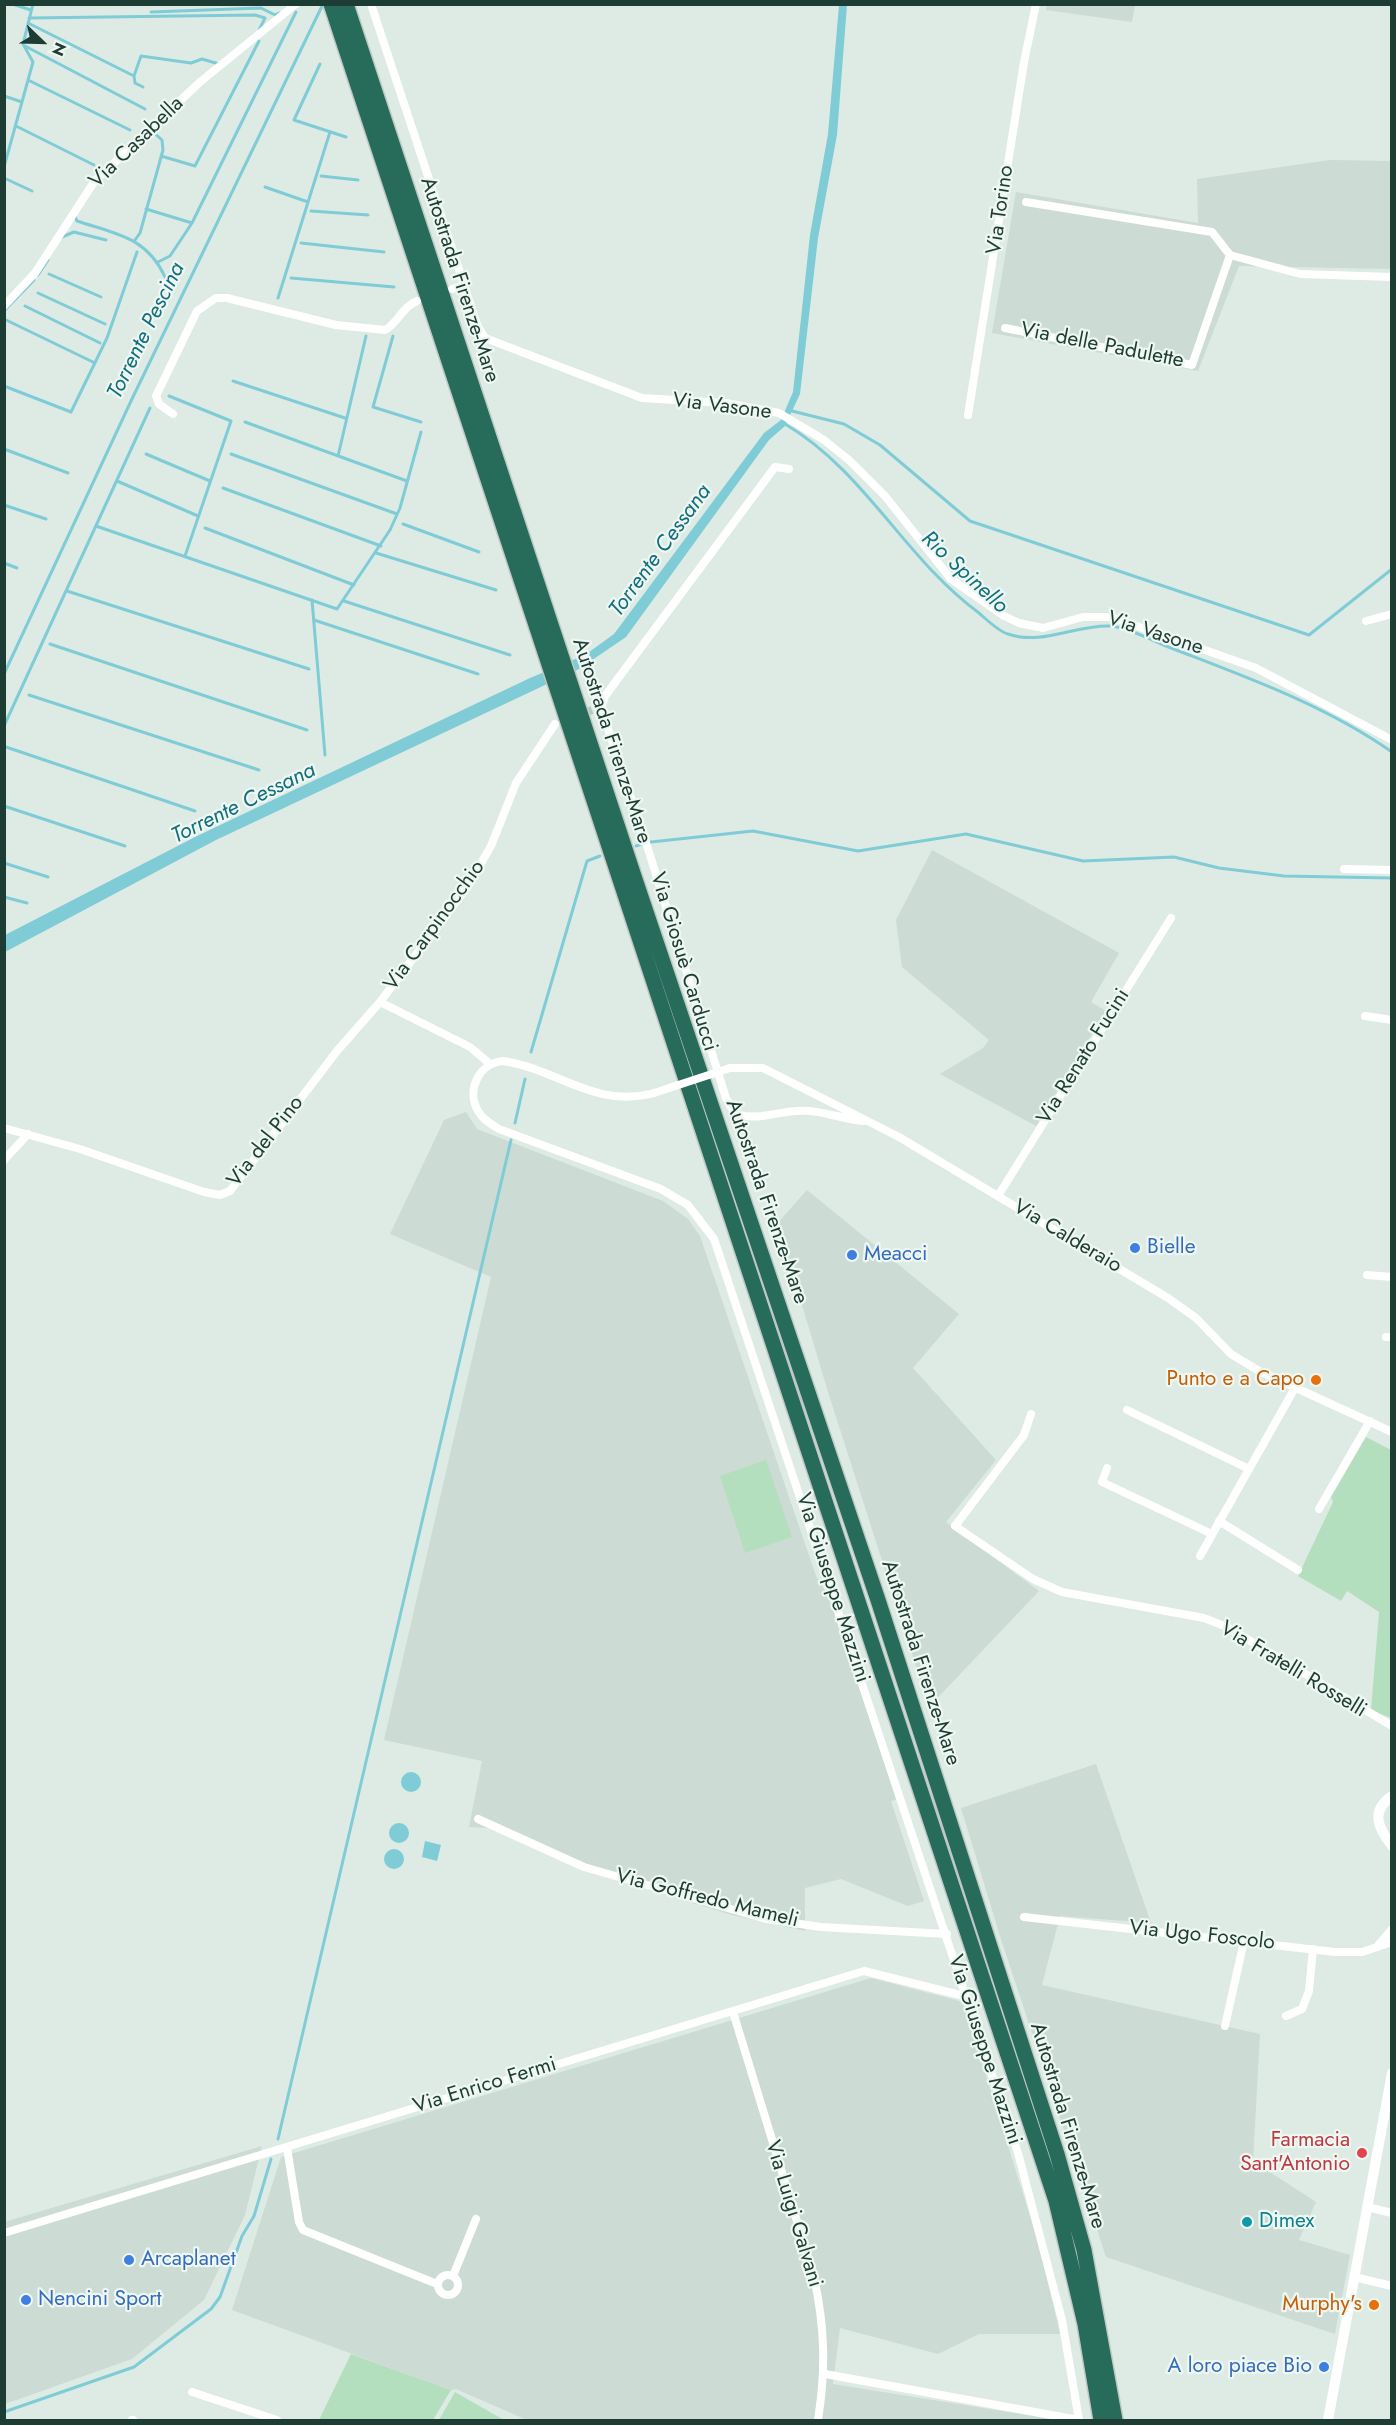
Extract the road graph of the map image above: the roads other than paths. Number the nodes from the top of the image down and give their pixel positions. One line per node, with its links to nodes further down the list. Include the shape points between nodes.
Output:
1 (331, 4): 5 (highway, Autostrada Firenze-Mare)
2 (371, 4): 9 (street, Via Vasone)
3 (1036, 4): 15 (street, Via Torino)
4 (296, 5): 11 (street, Via Casabella, via 200,82 94,182 35,273)
5 (344, 15): 19 (highway, Autostrada Firenze-Mare)
6 (1026, 202): 7 (street, via 1212,232)
7 (1230, 255): 8 (street, via 1314,276); 13 (street, Via delle Padulette, via 1192,365)
8 (1392, 277)
9 (465, 285): 10 (street); 21 (street, Via Vasone, via 479,330 488,339 642,398 726,403 779,413 824,440 885,496 951,579 1004,616 1043,628 1083,617 1111,617 1256,668)
10 (452, 289)
11 (7, 300)
12 (417, 301): 14 (street, via 385,330 336,325 227,298 210,300 197,312 156,396 159,404)
13 (1005, 328)
14 (173, 414)
15 (968, 415)
16 (789, 469): 29 (street, Via Giosuè Carducci, via 774,467 597,709 649,852 733,1110 744,1116 797,1110)
17 (1392, 614): 18 (street)
18 (1366, 621)
19 (562, 680): 79 (highway, Autostrada Firenze-Mare, via 1056,2201 1085,2324); 80 (highway, Autostrada Firenze-Mare, via 878,1600 1057,2154 1084,2250)
20 (555, 724): 25 (street, Via Carpinocchio, via 516,783 479,868)
21 (1392, 740)
22 (1344, 870): 23 (street)
23 (1392, 870)
24 (1171, 918): 33 (street, Via Renato Fucini)
25 (380, 1002): 28 (street, via 473,1049); 31 (street, Via del Pino, via 225,1194 204,1192)
26 (1365, 1016): 27 (street)
27 (1392, 1020)
28 (490, 1064): 29 (street, Via Calderaio, bridge, via 509,1062 608,1096 634,1097 730,1068 763,1068); 54 (street, Via Giuseppe Mazzini, via 479,1074 473,1088 474,1104 487,1121 506,1132 661,1189 688,1205 714,1239)
29 (864, 1121): 33 (street, Via Calderaio, via 935,1157)
30 (4, 1128): 31 (street)
31 (28, 1134): 32 (street)
32 (4, 1160)
33 (998, 1196): 36 (street, Via Calderaio, via 1168,1298 1196,1318 1231,1354)
34 (1367, 1275): 35 (street)
35 (1392, 1277)
36 (1296, 1386): 39 (street, Via Calderaio); 42 (street)
37 (1127, 1410): 42 (street)
38 (1031, 1414): 48 (street, Via Fratelli Rosselli, via 1024,1435 955,1526 1033,1579 1062,1592 1204,1618 1227,1627)
39 (1370, 1421): 40 (street, Via Calderaio); 43 (street)
40 (1392, 1432)
41 (1107, 1468): 45 (street, via 1102,1482)
42 (1249, 1468): 44 (street)
43 (1319, 1509)
44 (1219, 1521): 45 (street); 47 (street)
45 (1212, 1534): 46 (street)
46 (1200, 1556)
47 (1298, 1569)
48 (1392, 1726)
49 (1392, 1796): 51 (street, via 1380,1807 1377,1820 1381,1833)
50 (478, 1819): 54 (street, Via Goffredo Mameli, via 584,1867 766,1918 820,1927)
51 (1392, 1846)
52 (1024, 1917): 55 (street, Via Ugo Foscolo)
53 (1392, 1929): 57 (street)
54 (947, 1934): 59 (street, Via Giuseppe Mazzini)
55 (1244, 1941): 58 (street, Via Ugo Foscolo); 62 (street)
56 (1392, 1942): 57 (street, Via Ugo Foscolo)
57 (1378, 1944): 58 (street, Via Ugo Foscolo, via 1362,1952)
58 (1313, 1949): 61 (street, via 1309,1991 1302,2009)
59 (964, 1996): 60 (street, Via Enrico Fermi, via 864,1971); 76 (street, Via Giuseppe Mazzini, via 1018,2153 1062,2320)
60 (733, 2012): 65 (street, Via Enrico Fermi); 74 (street, Via Luigi Galvani, via 814,2277 821,2311)
61 (1286, 2016)
62 (1225, 2025)
63 (1392, 2073): 64 (street)
64 (1388, 2112): 66 (street)
65 (287, 2148): 69 (street, Via Enrico Fermi); 72 (street, via 303,2230)
66 (1367, 2207): 67 (street); 71 (street)
67 (1392, 2213)
68 (476, 2219): 70 (street)
69 (6, 2234)
70 (453, 2276): 72 (street, via 442,2276); 72 (street, via 458,2287 452,2294 442,2294)
71 (1354, 2277): 73 (street); 81 (street)
72 (437, 2284)
73 (1392, 2286)
74 (825, 2374): 76 (street); 78 (street, Via Luigi Galvani)
75 (192, 2392): 77 (street)
76 (1079, 2420)
77 (277, 2421)
78 (818, 2421)
79 (1101, 2421)
80 (1115, 2421)
81 (1328, 2421)

